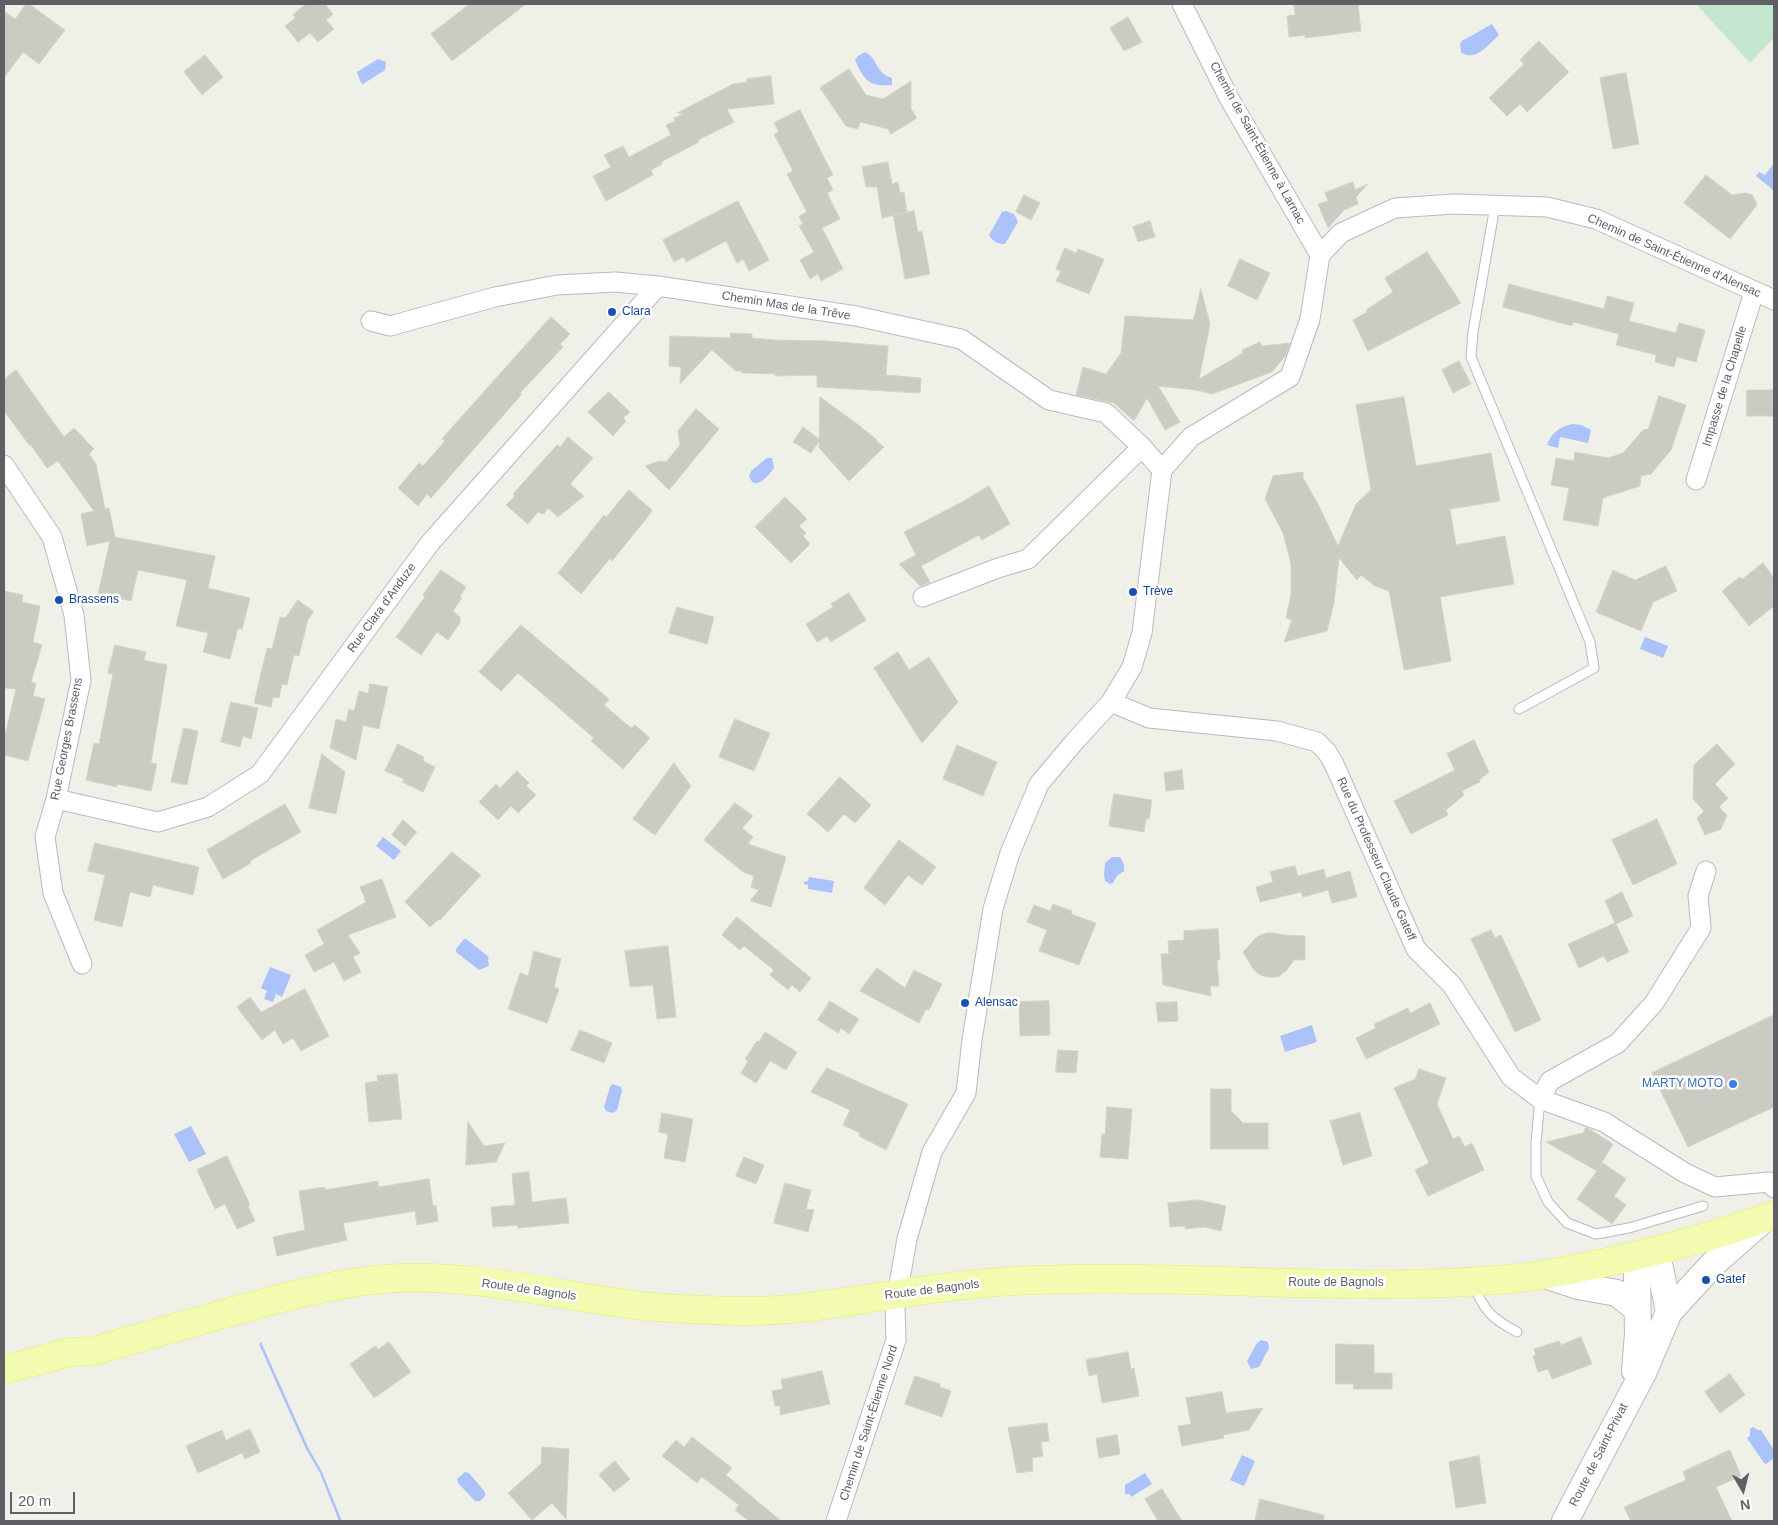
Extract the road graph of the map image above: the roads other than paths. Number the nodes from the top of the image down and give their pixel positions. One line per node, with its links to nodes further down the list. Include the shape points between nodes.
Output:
1 (1182, 4): 3 (street, Chemin de Saint-Étienne à Larnac, via 1229,98)
2 (1495, 206): 3 (street, Chemin de Saint-Étienne d'Alensac, via 1454,204 1396,208 1341,233); 5 (street, Chemin de Saint-Étienne d'Alensac, via 1547,207 1596,219); 14 (lane, via 1471,357 1590,642 1594,668)
3 (1320, 254): 10 (street, via 1310,319 1290,377 1190,438)
4 (658, 286): 7 (street, Chemin Mas de la Trêve, via 615,282 557,284 495,297 390,326); 8 (street, Chemin Mas de la Trêve, via 856,316 961,339 1049,400 1106,413); 15 (street, Rue Clara d'Anduze, via 430,543 260,774 208,807 158,822)
5 (1754, 292): 6 (street, Chemin de Saint-Étienne d'Alensac); 11 (street, Impasse de la Chapelle)
6 (1774, 300)
7 (371, 321)
8 (1142, 447): 10 (street, Chemin Mas de la Trêve); 12 (street, via 1028,559)
9 (4, 465): 15 (street, Rue Georges Brassens, via 52,537 74,615 81,680)
10 (1162, 470): 13 (street, via 1142,633 1132,667)
11 (1696, 480)
12 (923, 597)
13 (1111, 702): 18 (street, Rue du Professeur Claude Gateff, via 1149,718 1277,731 1317,742 1334,764 1416,949 1452,985 1511,1077); 25 (street, via 1039,784 1010,854 993,909 966,1093 932,1152 907,1239)
14 (1519, 709)
15 (56, 799): 17 (street, Rue Georges Brassens, via 44,837 53,892)
16 (1706, 871): 18 (street, via 1698,896 1701,928 1654,1003 1618,1043 1550,1081)
17 (82, 964)
18 (1540, 1099): 19 (street, Rue du Professeur Claude Gateff, via 1604,1122 1684,1173 1715,1186 1769,1182); 20 (lane, via 1536,1176 1548,1202 1567,1223 1596,1234 1629,1228)
19 (1774, 1188)
20 (1703, 1206)
21 (1769, 1217): 22 (main road, Route de Bagnols); 26 (street)
22 (1648, 1254): 23 (main road, Route de Bagnols); 26 (street, via 1660,1268)
23 (1545, 1275): 24 (main road, Route de Bagnols); 26 (street, via 1578,1286 1617,1293)
24 (1472, 1281): 25 (main road, Route de Bagnols, via 1351,1284 1144,1278 1035,1280); 27 (lane, via 1481,1302 1496,1320)
25 (898, 1294): 28 (main road, Route de Bagnols, via 800,1309 707,1310 625,1304 436,1278 393,1278 313,1291); 31 (street, Chemin de Saint-Étienne Nord, via 896,1340)
26 (1651, 1317): 32 (street, Route de Saint-Privat, via 1643,1373)
27 (1517, 1332)
28 (93, 1351): 29 (main road, Route de Bagnols, via 70,1352); 30 (main road, Route de Bagnols, via 77,1361)
29 (4, 1370)
30 (4, 1383)
31 (836, 1521)
32 (1564, 1521)

